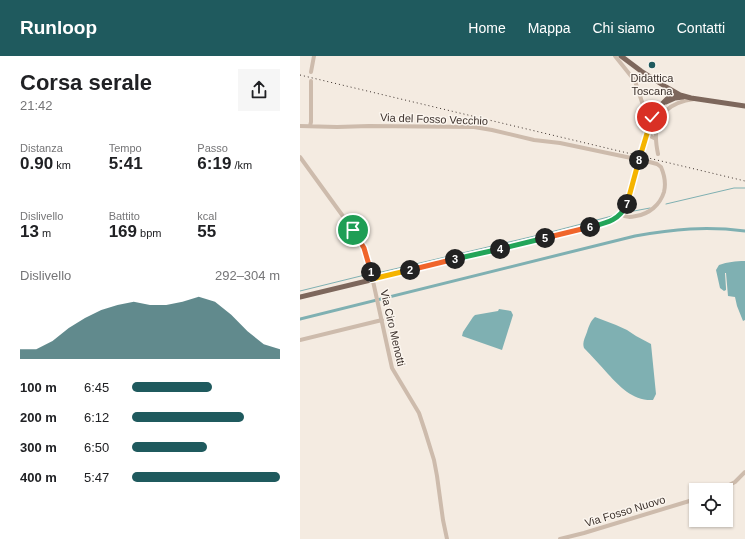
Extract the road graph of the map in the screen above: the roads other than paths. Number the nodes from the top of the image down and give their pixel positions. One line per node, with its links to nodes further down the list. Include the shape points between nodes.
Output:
1 (314, 56): 4 (street)
2 (615, 56): 14 (street, via 635,81 645,111)
3 (621, 56): 6 (main road)
4 (311, 72)
5 (311, 81): 13 (street)
6 (666, 87): 7 (main road); 9 (main road)
7 (676, 93): 8 (main road); 9 (main road)
8 (686, 97): 9 (main road); 10 (main road)
9 (668, 99): 21 (main road, bridge, via 651,120 631,191)
10 (698, 99): 11 (main road); 16 (street, via 679,102 668,109 659,122)
11 (745, 106)
12 (300, 126): 13 (street, Via del Fosso Vecchio)
13 (310, 126): 19 (street, Via del Fosso Vecchio, via 478,128)
14 (646, 130)
15 (650, 136): 16 (street)
16 (656, 139): 17 (street)
17 (658, 154)
18 (300, 156): 22 (street, Via Ciro Menotti, via 359,240)
19 (636, 159)
20 (642, 160): 21 (street, via 659,165 662,169 662,196 658,204 643,215 628,217)
21 (621, 214): 22 (main road, via 602,224)
22 (372, 276): 23 (main road); 24 (street, Via Ciro Menotti)
23 (300, 297)
24 (382, 320): 25 (street); 29 (street, Via Ciro Menotti, via 392,368 419,413 426,431 436,472)
25 (300, 340)
26 (745, 472): 27 (street)
27 (733, 483)
28 (689, 501): 30 (street, Via Fosso Nuovo)
29 (446, 539)
30 (560, 539)

